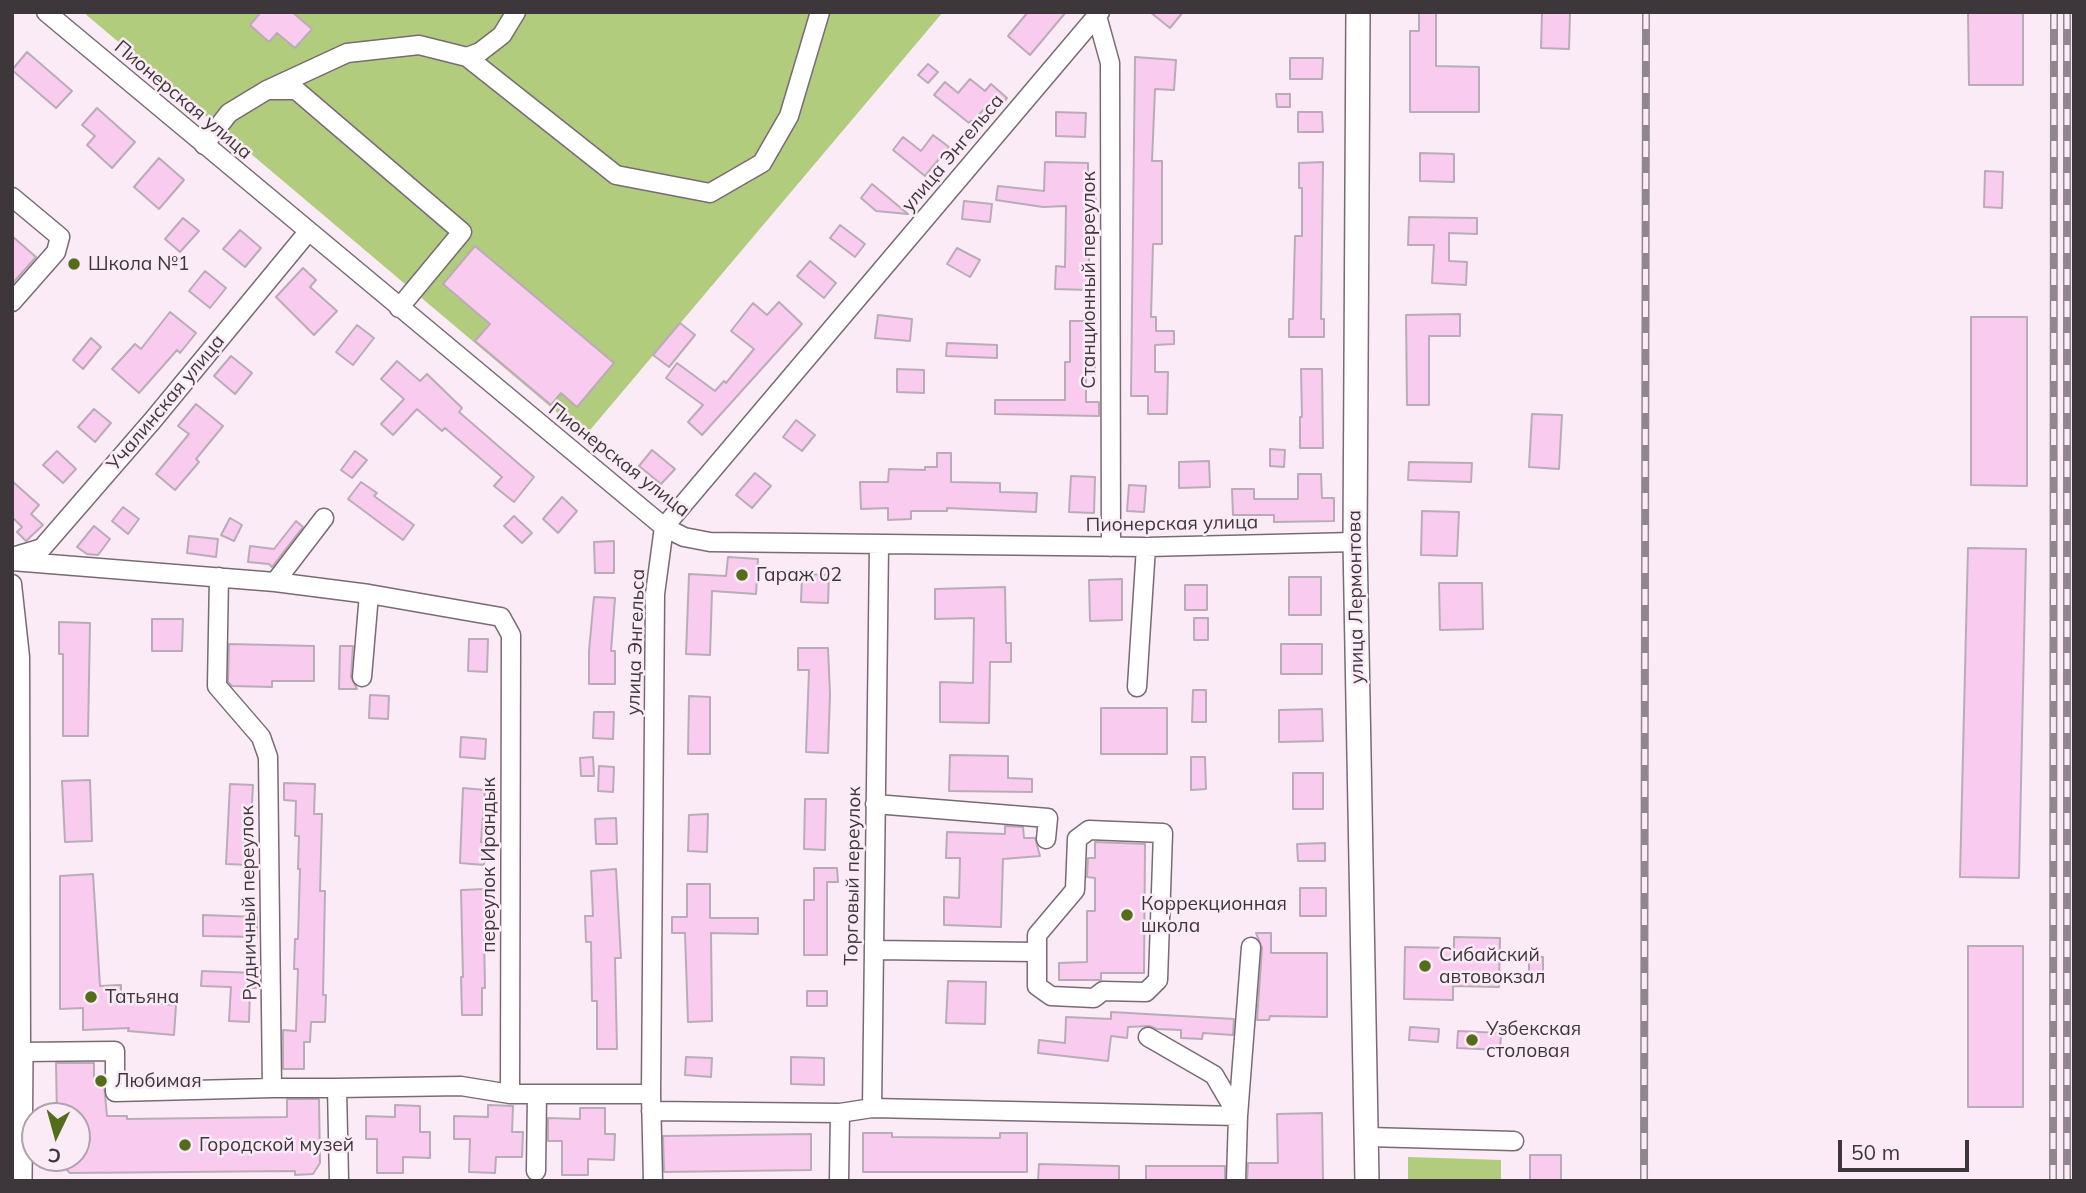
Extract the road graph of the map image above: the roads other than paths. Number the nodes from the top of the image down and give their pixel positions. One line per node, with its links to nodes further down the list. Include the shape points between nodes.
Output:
1 (46, 12): 8 (street, Пионерская улица)
2 (516, 12): 6 (street, via 502,35)
3 (820, 12): 6 (street, via 789,116 762,163 710,193 616,175)
4 (1358, 12): 15 (main road, улица Лермонтова)
5 (1099, 14): 14 (street, улица Энгельса); 17 (street, Станционный переулок, via 1110,63)
6 (467, 57): 7 (street, via 419,46 347,53)
7 (267, 90): 8 (street, via 229,113); 12 (street, via 296,90 461,232)
8 (204, 145): 10 (street, Пионерская улица)
9 (12, 197): 11 (street, via 60,237 57,252)
10 (308, 232): 12 (street, Пионерская улица); 19 (street, Учалинская улица, via 42,548)
11 (12, 302)
12 (399, 308): 14 (street, Пионерская улица)
13 (324, 518): 21 (street)
14 (664, 527): 16 (street, Пионерская улица, via 710,542); 37 (street, улица Энгельса, via 655,594)
15 (1355, 542): 18 (street, Пионерская улица); 41 (main road, улица Лермонтова)
16 (879, 545): 17 (street, Пионерская улица); 26 (street, Торговый переулок)
17 (1111, 547): 18 (street, Пионерская улица)
18 (1146, 547): 25 (street)
19 (12, 559): 20 (street)
20 (219, 577): 21 (street); 33 (street, Рудничный переулок, via 217,686 261,737 268,757)
21 (275, 582): 23 (street)
22 (12, 584): 32 (street, via 20,657)
23 (369, 594): 24 (street); 35 (street, переулок Ирандык, via 501,617 510,635)
24 (362, 677)
25 (1137, 687)
26 (875, 804): 27 (street, via 1048,818); 29 (street, Торговый переулок)
27 (1046, 839)
28 (1251, 947): 40 (street)
29 (874, 950): 30 (street); 38 (street, Торговый переулок)
30 (1037, 952): 30 (street, via 1037,986 1051,996 1094,998 1103,991 1146,992 1158,980 1163,833 1089,830 1077,839 1075,890 1037,934)
31 (1148, 1037): 40 (street, via 1214,1075)
32 (17, 1052): 33 (street, via 116,1051 115,1092); 43 (main road)
33 (272, 1088): 34 (street)
34 (337, 1088): 35 (street, via 461,1086); 47 (street)
35 (510, 1094): 36 (street)
36 (537, 1094): 37 (street); 44 (street)
37 (651, 1103): 39 (street); 48 (street, улица Энгельса)
38 (872, 1108): 39 (street); 40 (street)
39 (841, 1113): 49 (street)
40 (1238, 1116): 50 (street)
41 (1367, 1137): 42 (street); 51 (main road, улица Лермонтова)
42 (1514, 1141)
43 (20, 1152): 45 (main road); 46 (main road)
44 (536, 1171)
45 (20, 1181)
46 (34, 1181)
47 (340, 1181)
48 (653, 1181)
49 (839, 1181)
50 (1236, 1181)
51 (1367, 1181)

